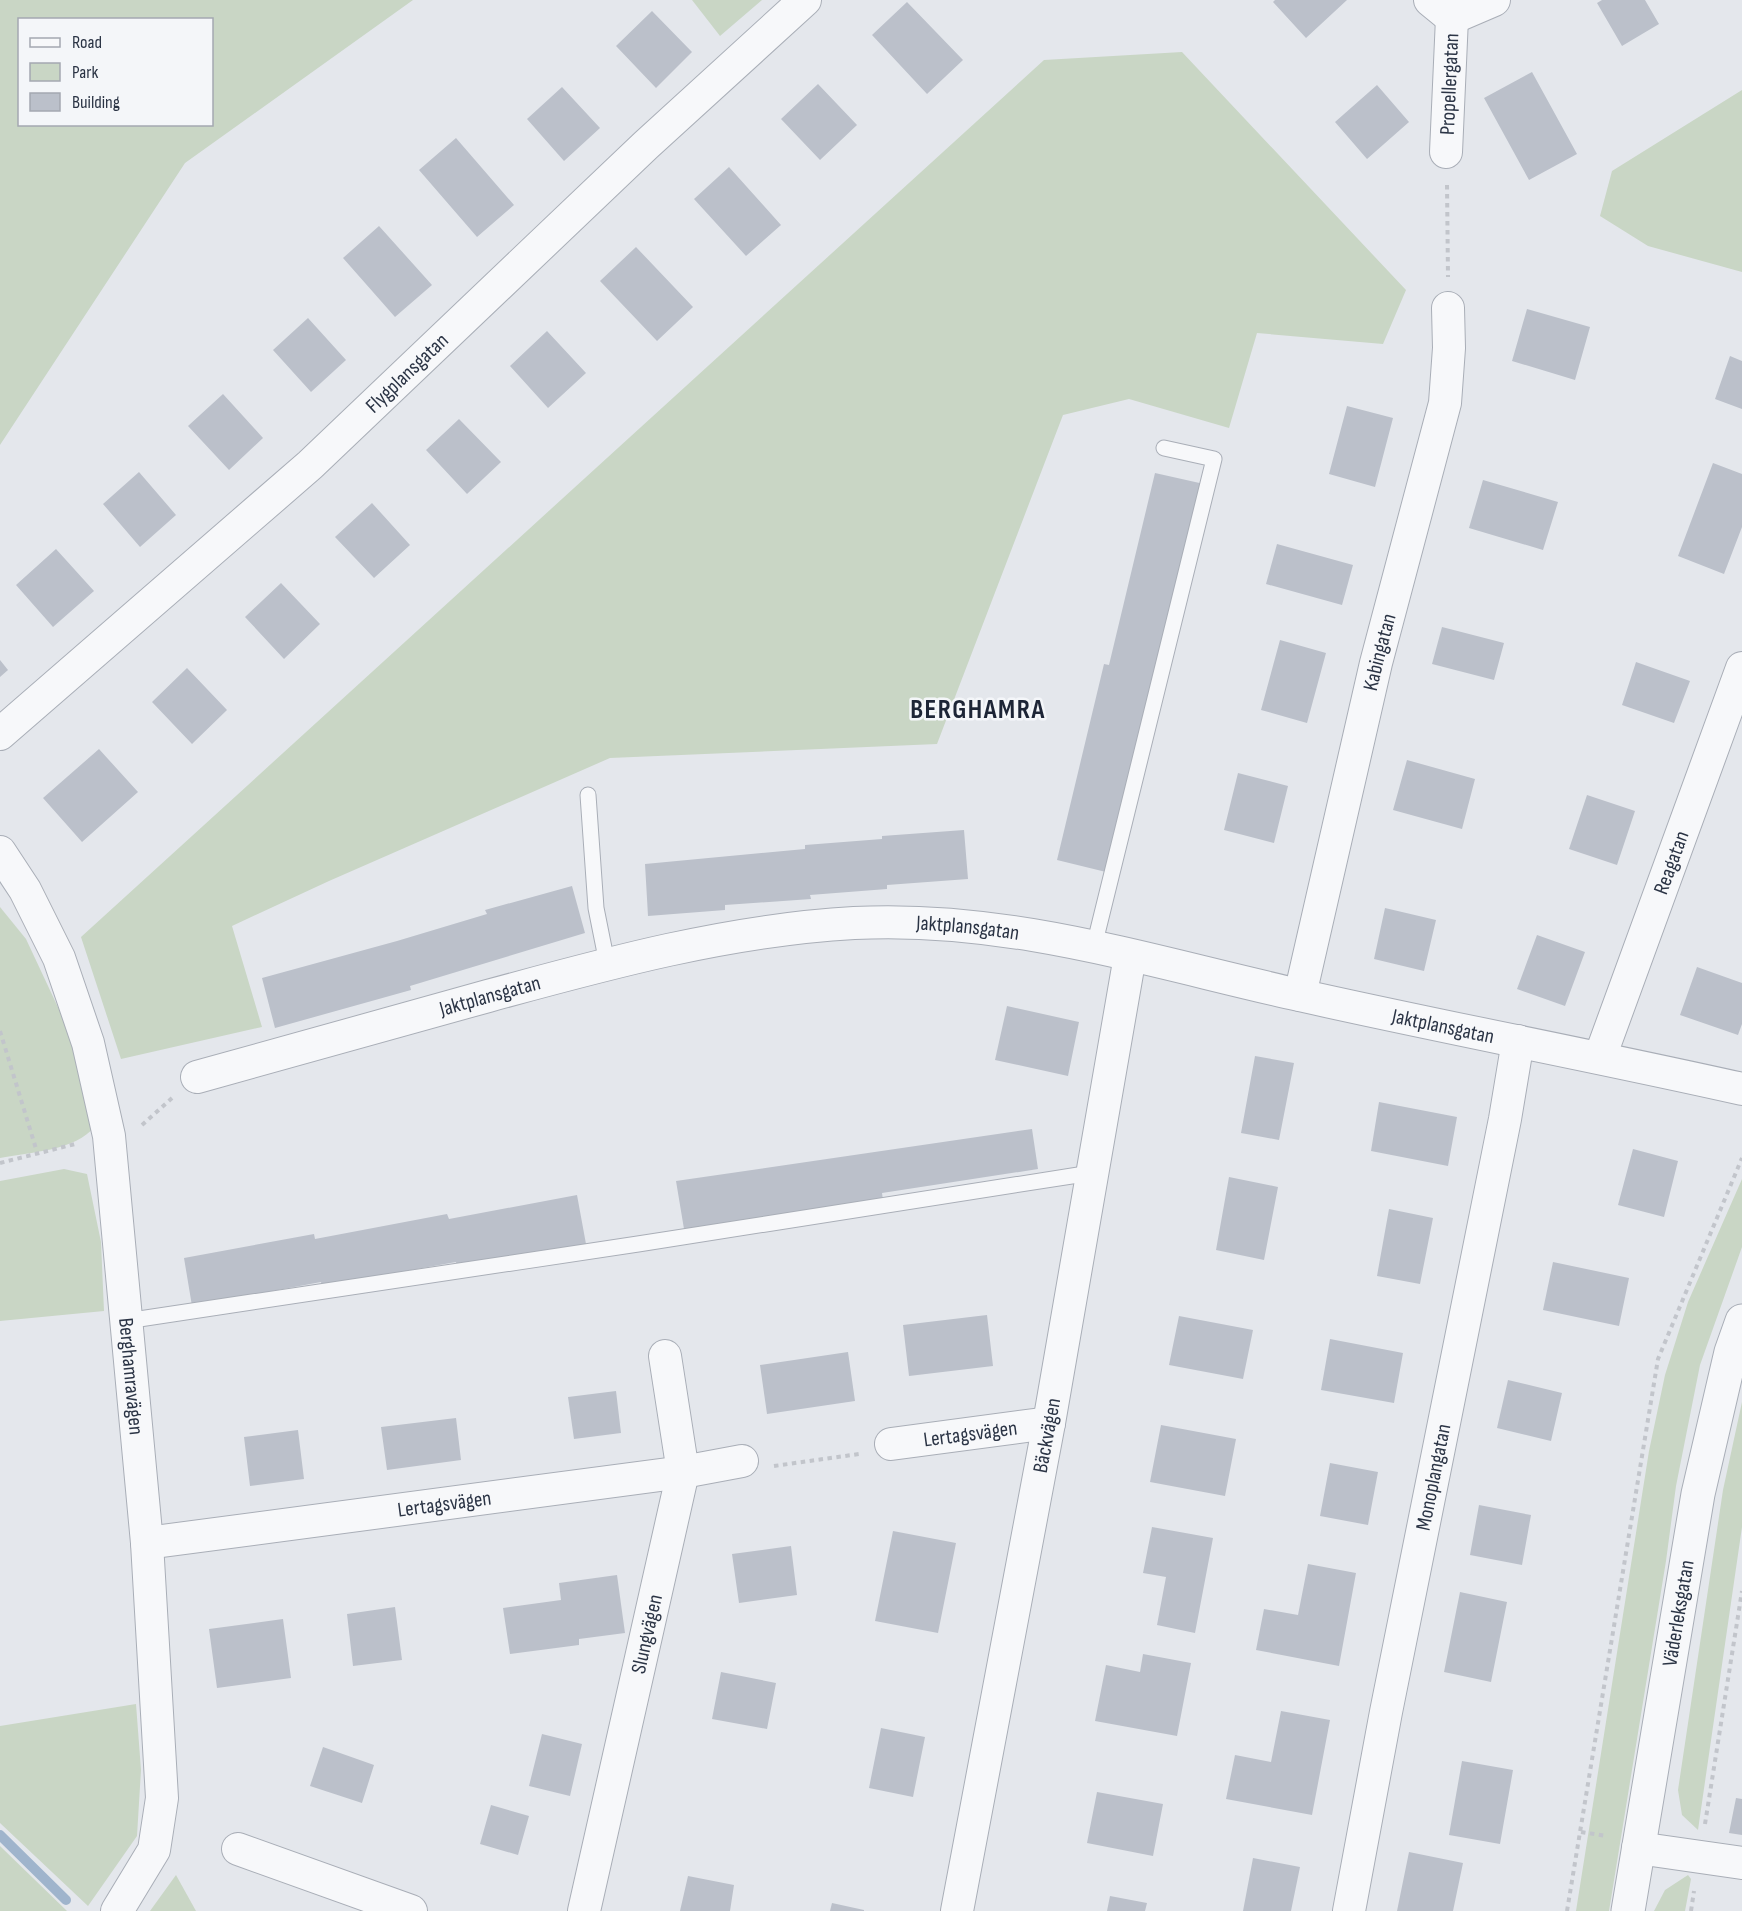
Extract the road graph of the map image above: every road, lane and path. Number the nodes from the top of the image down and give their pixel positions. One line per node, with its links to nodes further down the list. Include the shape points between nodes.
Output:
1 (805, 0): 8 (street, Flygplansgatan, via 646,144 310,465)
2 (1494, 0): 3 (street)
3 (1441, 9): 4 (street, Propellergatan)
4 (1446, 152): 5 (path)
5 (1448, 308): 14 (street, Kabingatan, via 1445,403 1376,663)
6 (1164, 448): 11 (lane, via 1214,459)
7 (1742, 668): 17 (street, Reagatan)
8 (0, 734)
9 (588, 795): 13 (lane, via 596,908)
10 (0, 852): 24 (street, Berghamravägen, via 25,890 59,958 88,1043 109,1136)
11 (1094, 946): 12 (street, Jaktplansgatan); 13 (street, Jaktplansgatan, via 1045,935 942,923 855,923 762,931)
12 (1130, 956): 14 (street, Jaktplansgatan); 23 (street, Bäckvägen)
13 (607, 963): 18 (street, Jaktplansgatan)
14 (1300, 995): 16 (street, Jaktplansgatan)
15 (0, 1032): 22 (path, via 37,1152)
16 (1518, 1041): 17 (street, Jaktplansgatan); 42 (street, Monoplangatan)
17 (1600, 1057): 19 (street, Jaktplansgatan)
18 (197, 1077): 20 (path)
19 (1742, 1089)
20 (135, 1131)
21 (1742, 1158): 33 (path, via 1658,1359)
22 (0, 1163)
23 (1091, 1173): 24 (lane); 27 (street, Bäckvägen)
24 (126, 1321): 31 (street, Berghamravägen)
25 (1742, 1321): 34 (street, Väderleksgatan, via 1731,1352 1698,1494)
26 (665, 1356): 30 (street, Slungvägen)
27 (1049, 1423): 28 (street, Lertagsvägen); 41 (street, Bäckvägen)
28 (891, 1444): 29 (path, via 884,1451 765,1468)
29 (742, 1461): 30 (street, Lertagsvägen)
30 (683, 1472): 31 (street, Lertagsvägen); 40 (street, Slungvägen)
31 (147, 1543): 38 (street, Berghamravägen, via 162,1798 154,1850)
32 (1742, 1591): 36 (path)
33 (1581, 1832): 34 (path); 43 (path)
34 (1624, 1842): 36 (street); 44 (street, Väderleksgatan)
35 (238, 1850): 39 (street)
36 (1700, 1857): 37 (street); 45 (path)
37 (1742, 1863)
38 (117, 1911)
39 (411, 1911)
40 (584, 1911)
41 (957, 1911)
42 (1349, 1911)
43 (1567, 1911)
44 (1628, 1911)
45 (1691, 1911)

